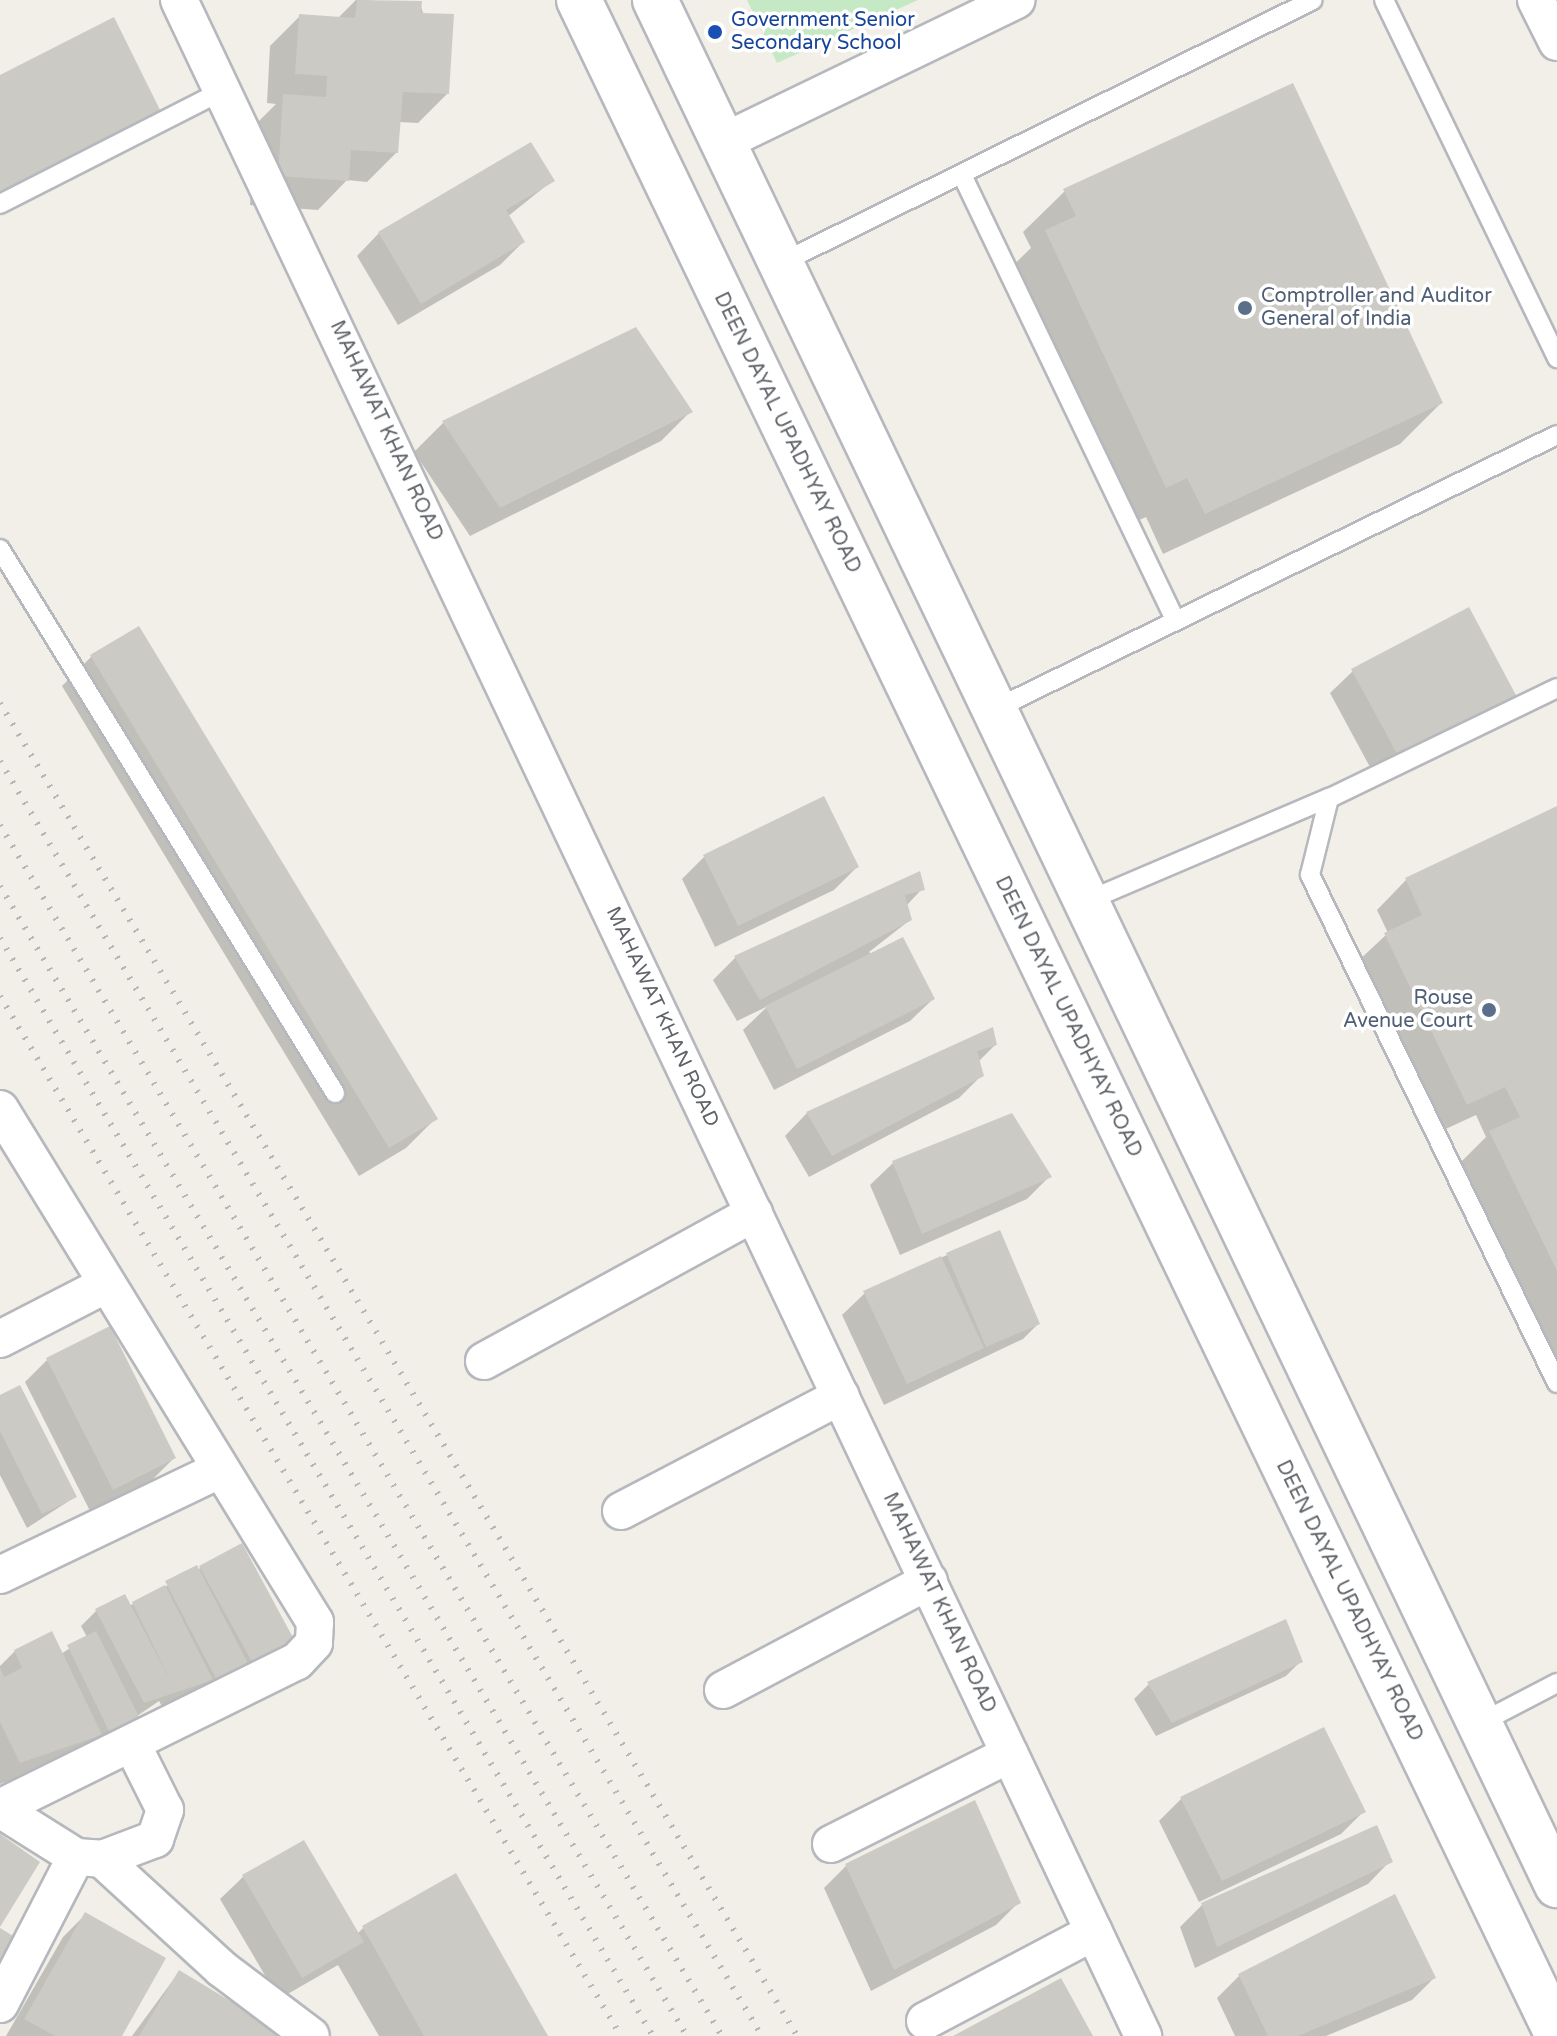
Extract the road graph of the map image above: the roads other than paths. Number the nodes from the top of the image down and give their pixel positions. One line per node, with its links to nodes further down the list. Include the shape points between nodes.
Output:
1 (179, 0): 9 (street, MAHAWAT KHAN ROAD)
2 (579, 0): 46 (main road, DEEN DAYAL UPADHYAY ROAD)
3 (655, 0): 10 (main road)
4 (1017, 0): 10 (street)
5 (1313, 0): 11 (lane)
6 (1384, 0): 14 (lane)
7 (1536, 0): 8 (street)
8 (1557, 42)
9 (224, 90): 12 (lane); 24 (street, MAHAWAT KHAN ROAD)
10 (723, 142): 13 (main road)
11 (963, 177): 13 (lane); 17 (lane)
12 (0, 204)
13 (781, 263): 19 (main road)
14 (1557, 358)
15 (1557, 435): 17 (lane)
16 (0, 549): 22 (lane)
17 (1176, 621): 19 (lane)
18 (1557, 688): 20 (lane)
19 (995, 709): 21 (main road)
20 (1329, 798): 21 (lane); 28 (lane, via 1310,875)
21 (1087, 901): 36 (main road)
22 (335, 1093)
23 (0, 1109): 25 (street)
24 (754, 1213): 27 (street); 29 (street, MAHAWAT KHAN ROAD)
25 (105, 1285): 26 (street); 30 (street)
26 (0, 1339)
27 (484, 1361)
28 (1557, 1383)
29 (841, 1396): 31 (street); 33 (street, MAHAWAT KHAN ROAD)
30 (219, 1470): 32 (street); 37 (street, via 315,1622 314,1643 297,1661)
31 (621, 1511)
32 (0, 1575)
33 (929, 1581): 35 (street); 38 (street, MAHAWAT KHAN ROAD)
34 (1557, 1683): 36 (lane)
35 (723, 1690)
36 (1480, 1723): 42 (main road)
37 (132, 1744): 39 (street); 41 (street, via 165,1810 165,1825 155,1839)
38 (1010, 1754): 40 (street); 43 (street, MAHAWAT KHAN ROAD)
39 (1, 1810): 41 (street)
40 (831, 1844)
41 (89, 1858): 44 (street); 47 (street)
42 (1557, 1885)
43 (1094, 1932): 45 (street); 48 (street, MAHAWAT KHAN ROAD)
44 (0, 2004)
45 (925, 2021)
46 (1557, 2034)
47 (311, 2036)
48 (1143, 2036)

